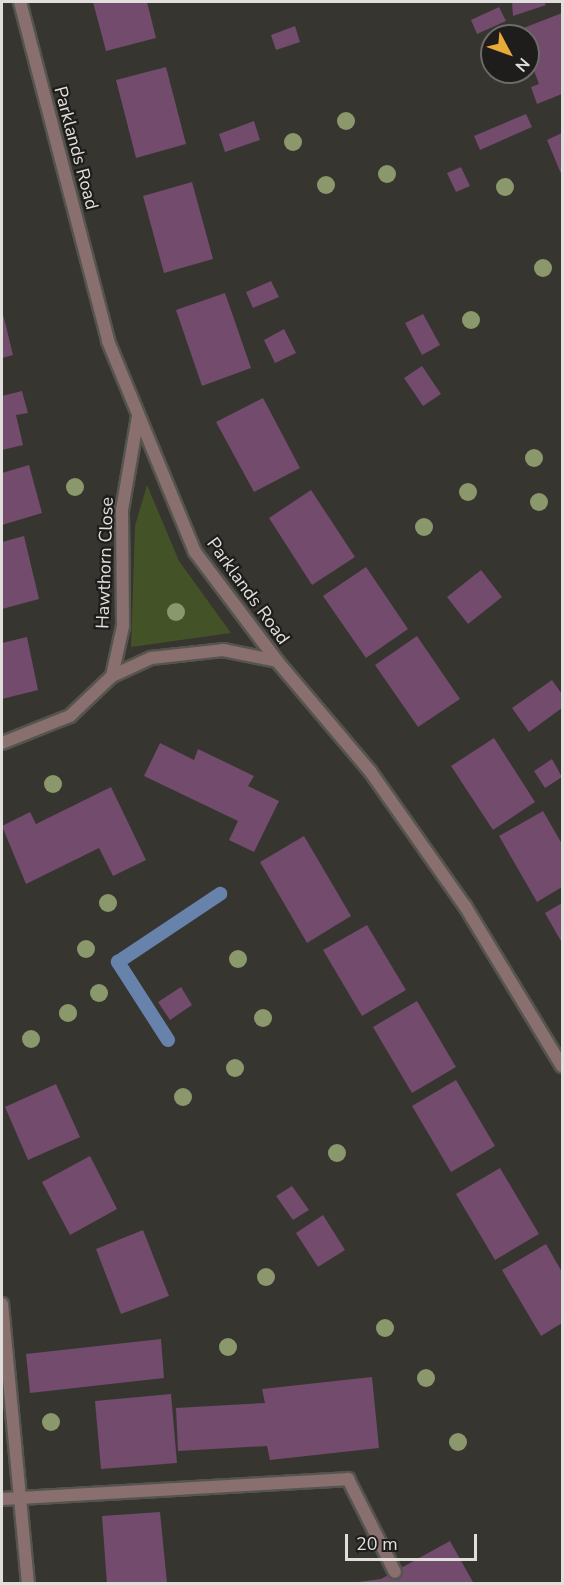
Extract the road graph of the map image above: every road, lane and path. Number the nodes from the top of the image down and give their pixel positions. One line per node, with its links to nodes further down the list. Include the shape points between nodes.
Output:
1 (20, 2): 2 (street, Parklands Road, via 108,341)
2 (138, 416): 3 (street, Parklands Road, via 195,552); 4 (street, Hawthorn Close, via 122,510 123,626)
3 (277, 661): 4 (street, via 224,650 151,658); 6 (street, Parklands Road, via 370,771 465,906)
4 (112, 676): 5 (street, via 70,716)
5 (2, 743)
6 (562, 1066)
7 (2, 1304): 8 (street)
8 (21, 1498): 9 (street); 10 (street, via 348,1479); 11 (street)
9 (2, 1499)
10 (394, 1572)
11 (28, 1584)

